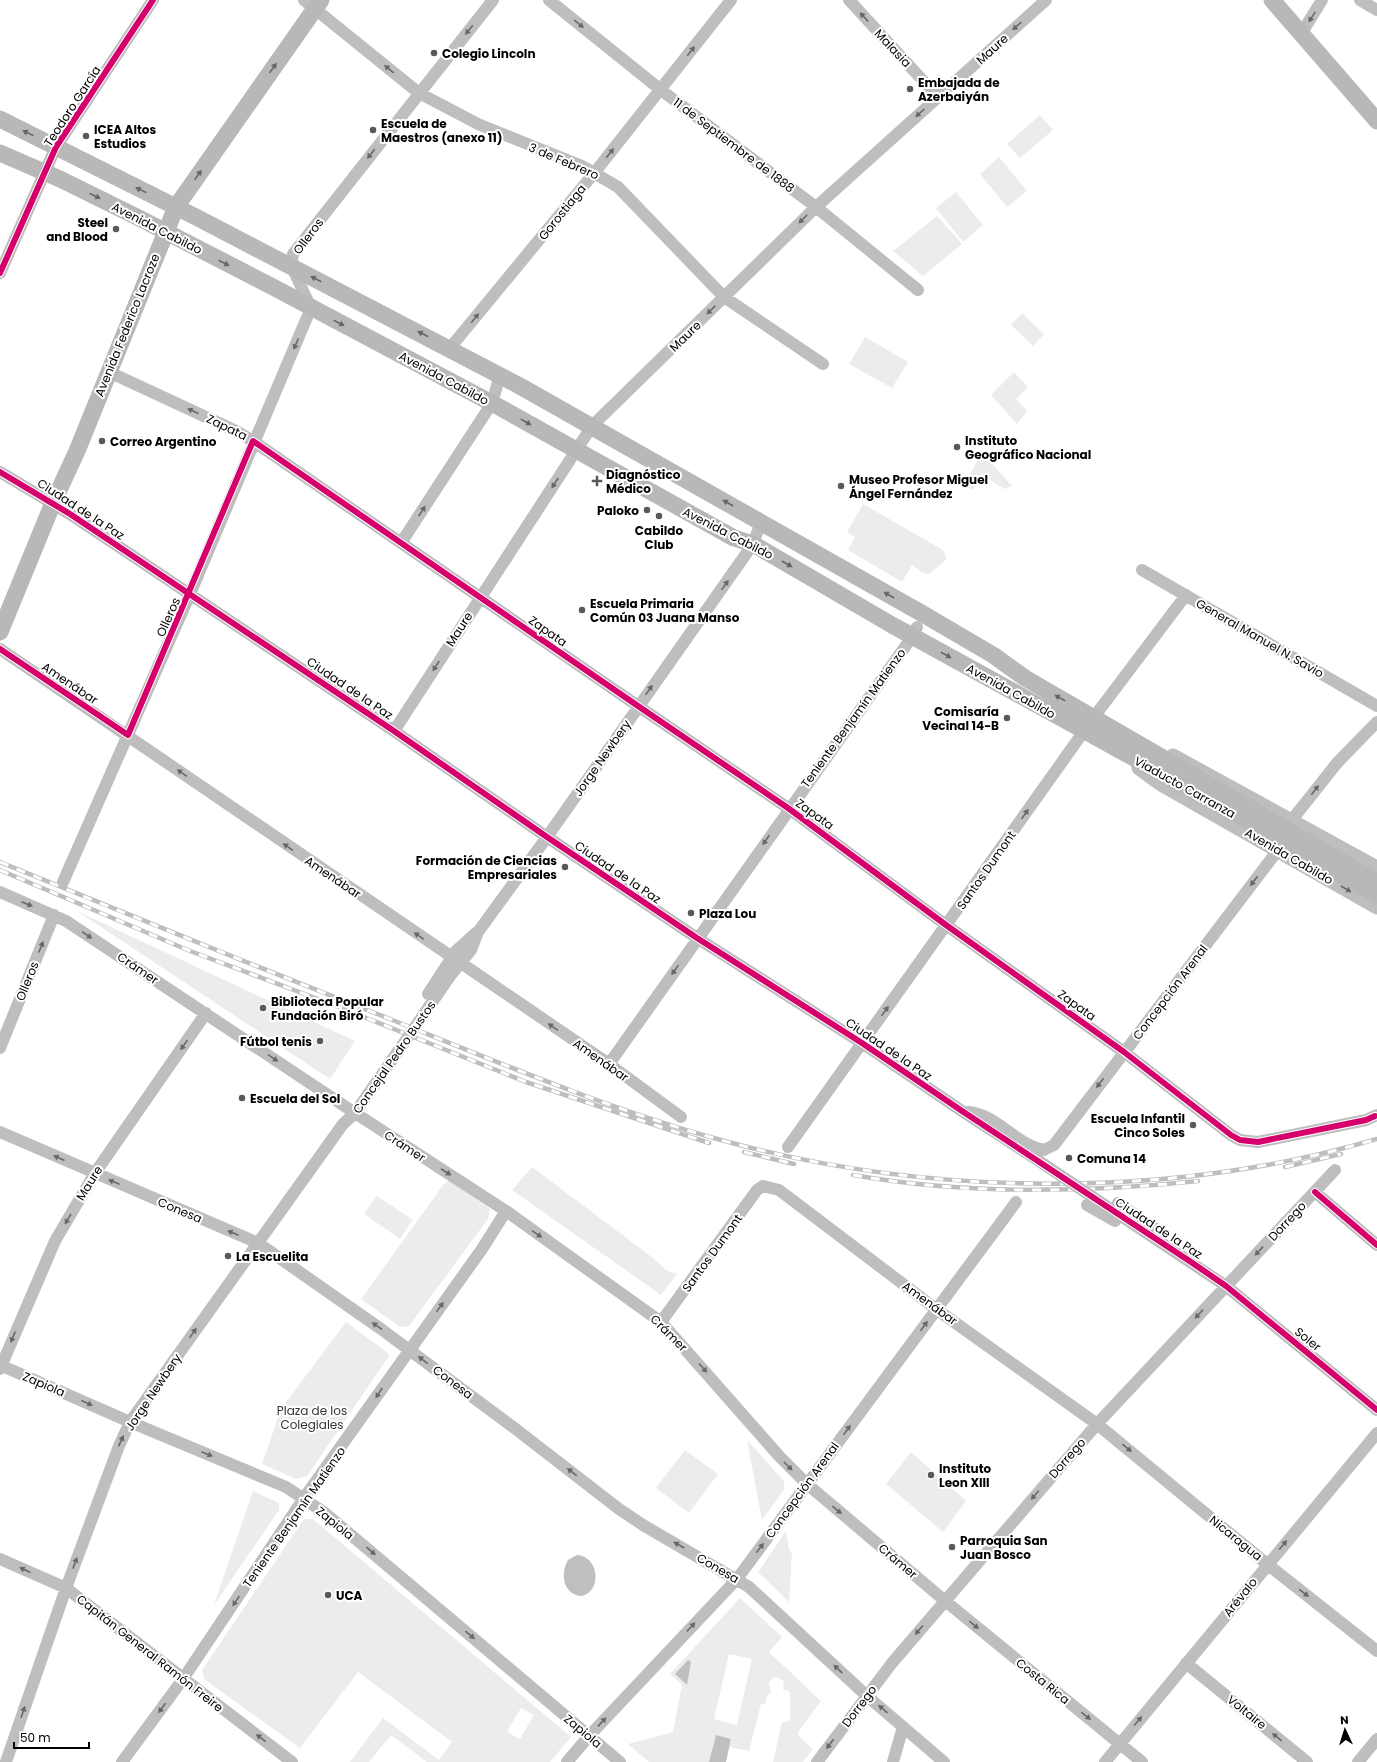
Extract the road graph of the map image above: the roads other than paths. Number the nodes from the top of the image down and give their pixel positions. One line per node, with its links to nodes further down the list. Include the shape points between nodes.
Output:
1 (153, 0): 18 (street, Teodoro García)
2 (493, 0): 14 (street, Olleros, one-way to 14)
3 (549, 0): 13 (street, 11 de Septiembre de 1888, one-way to 13)
4 (732, 0): 13 (street, Gorostiaga, one-way to 4)
5 (849, 0): 15 (street, Malasia, one-way to 5)
6 (1046, 0): 15 (street, Maure, one-way to 15)
7 (1272, 0): 12 (main road)
8 (1322, 0): 12 (street, one-way to 12)
9 (1360, 0): 11 (street)
10 (313, 3): 14 (street, 3 de Febrero, one-way to 10); 22 (main road, Avenida Federico Lacroze, one-way to 10)
11 (1377, 10)
12 (1301, 34): 17 (main road)
13 (661, 90): 20 (street, Gorostiaga, one-way to 13); 23 (street, 11 de Septiembre de 1888)
14 (419, 93): 20 (street, 3 de Febrero, via 478,124); 25 (street, Olleros, one-way to 25, via 292,254)
15 (938, 97): 23 (street, Maure, one-way to 23)
16 (0, 119): 18 (main road, Avenida Cabildo, one-way to 16)
17 (1377, 121)
18 (56, 147): 21 (street, Teodoro García); 22 (main road, Avenida Cabildo, one-way to 18)
19 (0, 153): 21 (main road, Avenida Cabildo)
20 (595, 172): 28 (street, 3 de Febrero, via 618,187); 30 (street, Gorostiaga, one-way to 20)
21 (46, 173): 24 (main road, Avenida Cabildo, one-way to 24); 26 (street, Teodoro García)
22 (176, 207): 24 (main road, Avenida Federico Lacroze); 25 (main road, Avenida Cabildo)
23 (816, 207): 27 (street, 11 de Septiembre de 1888); 28 (street, Maure, one-way to 28)
24 (165, 232): 29 (main road, Avenida Cabildo, one-way to 29); 32 (main road, Avenida Federico Lacroze)
25 (291, 265): 29 (street, Olleros); 30 (main road, Avenida Cabildo, one-way to 25)
26 (0, 273)
27 (918, 290)
28 (724, 297): 31 (street, 3 de Febrero); 35 (street, Maure, one-way to 35)
29 (311, 308): 34 (main road, Avenida Cabildo, one-way to 34); 36 (street, Olleros, one-way to 36)
30 (450, 348): 33 (main road, Avenida Cabildo)
31 (822, 364)
32 (109, 372): 36 (street, Zapata, one-way to 32); 39 (main road, Avenida Federico Lacroze)
33 (500, 375): 34 (street); 35 (main road, Avenida Cabildo)
34 (492, 403): 37 (main road, Avenida Cabildo, one-way to 37); 41 (street, one-way to 34)
35 (592, 426): 37 (street, Maure); 40 (main road, Avenida Cabildo, one-way to 35)
36 (254, 441): 41 (street, Zapata); 44 (street, Olleros)
37 (576, 450): 42 (main road, Avenida Cabildo, via 734,538); 46 (street, Maure, one-way to 46)
38 (0, 472): 39 (street, Ciudad de la Paz)
39 (53, 503): 44 (street, Ciudad de la Paz); 47 (main road, Avenida Federico Lacroze)
40 (761, 522): 42 (street, Jorge Newbery); 50 (main road, Avenida Cabildo, one-way to 40, via 987,651)
41 (401, 543): 46 (street, Zapata)
42 (753, 544): 48 (main road, Avenida Cabildo, one-way to 48); 51 (street, Jorge Newbery, one-way to 42)
43 (1142, 570): 45 (street, General Manuel N. Savio)
44 (190, 594): 55 (street, Ciudad de la Paz); 56 (street, Olleros)
45 (1186, 595): 52 (street, General Manuel N. Savio); 54 (street, Santos Dumont)
46 (480, 597): 51 (street, Zapata); 55 (street, Maure, one-way to 55)
47 (0, 632)
48 (914, 632): 50 (main road, via 924,625 932,628); 54 (main road, Avenida Cabildo, one-way to 54); 57 (street, Teniente Benjamín Matienzo)
49 (0, 649): 56 (street, Amenábar)
50 (1025, 678): 54 (main road, Avenida Cabildo, one-way to 50)
51 (638, 706): 57 (street, Zapata); 59 (street, Jorge Newbery)
52 (1377, 706)
53 (1377, 722): 58 (street, one-way to 53, via 1337,762)
54 (1099, 727): 58 (street, Avenida Cabildo, via 1193,765); 60 (street, Avenida Cabildo, via 1161,784); 63 (main road, Viaducto Carranza); 65 (main road, Viaducto Carranza); 68 (street, Santos Dumont, one-way to 54)
55 (394, 731): 59 (street, Ciudad de la Paz)
56 (128, 735): 62 (street, Olleros); 70 (street, Amenábar, one-way to 56)
57 (788, 808): 68 (street, Zapata); 69 (street, Teniente Benjamín Matienzo, one-way to 69)
58 (1291, 821): 61 (street, Avenida Cabildo)
59 (547, 838): 69 (street, Ciudad de la Paz); 70 (street, Jorge Newbery, via 478,932 471,950)
60 (1278, 850): 66 (street, Avenida Cabildo, one-way to 66); 75 (street, Concepción Arenal, one-way to 75)
61 (1377, 868)
62 (63, 882)
63 (1377, 882)
64 (0, 892): 67 (street, Crámer, one-way to 67)
65 (1377, 895)
66 (1377, 907)
67 (54, 915): 71 (street, Crámer, one-way to 71, via 66,920); 74 (street, Olleros, one-way to 67)
68 (946, 925): 73 (street, Santos Dumont, one-way to 68); 75 (street, Zapata)
69 (697, 938): 73 (street, Ciudad de la Paz); 76 (street, Teniente Benjamín Matienzo, one-way to 76)
70 (456, 960): 72 (street, Concejal Pedro Bustos); 72 (street, Concejal Pedro Bustos, via 450,976); 76 (street, Amenábar, one-way to 70)
71 (206, 1013): 77 (street, Crámer, one-way to 77); 86 (street, Maure, one-way to 86)
72 (419, 1015): 77 (street, Concejal Pedro Bustos, bridge)
73 (862, 1043): 78 (street, Ciudad de la Paz); 83 (street, Santos Dumont)
74 (0, 1048)
75 (1124, 1052): 79 (street, Zapata, via 1240,1140 1258,1142 1366,1120); 84 (street, Concepción Arenal, one-way to 84, via 1054,1145)
76 (609, 1064): 80 (street, Amenábar)
77 (352, 1111): 81 (street, Concejal Pedro Bustos); 92 (street, Crámer, one-way to 92)
78 (962, 1112): 84 (street, Ciudad de la Paz, via 988,1117 1032,1147); 95 (street, Ciudad de la Paz, bridge)
79 (1376, 1115)
80 (681, 1117)
81 (343, 1124): 93 (street, Jorge Newbery)
82 (0, 1132): 86 (street, Conesa, one-way to 82)
83 (788, 1147)
84 (1044, 1150)
85 (1335, 1170): 88 (street, Dorrego)
86 (94, 1174): 93 (street, Conesa, one-way to 86); 100 (street, Maure, one-way to 100, via 55,1241)
87 (763, 1186): 97 (street, Amenábar, via 779,1190); 98 (street, Santos Dumont, via 753,1195)
88 (1315, 1192): 94 (street); 96 (street, Dorrego, one-way to 96)
89 (1016, 1202): 97 (street, Concepción Arenal)
90 (1118, 1203): 95 (street, Ciudad de la Paz, via 1177,1244)
91 (1087, 1206): 95 (street, Ciudad de la Paz, via 1109,1216 1161,1251)
92 (506, 1211): 98 (street, Crámer, one-way to 98); 99 (street, Teniente Benjamín Matienzo, one-way to 92, via 482,1249)
93 (258, 1243): 99 (street, Conesa, one-way to 93); 102 (street, Jorge Newbery, one-way to 93)
94 (1377, 1245)
95 (1191, 1262): 96 (street, Ciudad de la Paz)
96 (1226, 1286): 101 (street, Soler); 103 (street, Dorrego, one-way to 103)
97 (936, 1309): 103 (street, Amenábar); 105 (street, Concepción Arenal, one-way to 97)
98 (661, 1322): 105 (street, Crámer, one-way to 105)
99 (409, 1350): 106 (street, Teniente Benjamín Matienzo, one-way to 106, via 357,1427); 109 (street, Conesa, one-way to 99, via 619,1509)
100 (0, 1367): 102 (street, Zapiola, one-way to 102)
101 (1377, 1410)
102 (130, 1422): 106 (street, Zapiola, one-way to 106, via 286,1487); 110 (street, Jorge Newbery, one-way to 102, via 115,1454)
103 (1097, 1424): 108 (street, Nicaragua, one-way to 108); 111 (street, Dorrego, one-way to 111)
104 (1377, 1433): 108 (street, Arévalo, one-way to 104)
105 (807, 1484): 109 (street, Concepción Arenal, one-way to 105); 111 (street, Crámer, one-way to 111)
106 (304, 1498): 114 (street, Teniente Benjamín Matienzo, one-way to 114); 117 (street, Zapiola, one-way to 117)
107 (0, 1559): 110 (street, Capitán General Ramón Freire, one-way to 107)
108 (1267, 1564): 112 (street, Nicaragua, one-way to 112); 113 (street, Arévalo)
109 (737, 1579): 115 (street, Conesa, one-way to 109, via 749,1587); 117 (street, Concepción Arenal, one-way to 109)
110 (66, 1588): 114 (street, Capitán General Ramón Freire); 120 (street, Jorge Newbery, one-way to 110)
111 (944, 1600): 115 (street, Dorrego, one-way to 115); 119 (street, Costa Rica, one-way to 119)
112 (1377, 1651)
113 (1186, 1663): 119 (street, Arévalo, one-way to 113); 130 (street, Voltaire, one-way to 113)
114 (184, 1679): 121 (street, Teniente Benjamín Matienzo, one-way to 121); 122 (street, Capitán General Ramón Freire, one-way to 114)
115 (867, 1696): 116 (street, Conesa, one-way to 115); 125 (street, Dorrego, one-way to 125)
116 (903, 1727): 126 (street); 127 (street, Conesa)
117 (589, 1736): 123 (street, Concepción Arenal); 124 (street, Zapiola)
118 (1377, 1739): 131 (street)
119 (1119, 1744): 128 (street, Arévalo); 129 (street, Costa Rica)
120 (6, 1762)
121 (122, 1762)
122 (292, 1762)
123 (568, 1762)
124 (620, 1762)
125 (817, 1762)
126 (893, 1762)
127 (944, 1762)
128 (1105, 1762)
129 (1142, 1762)
130 (1307, 1762)
131 (1358, 1762)

